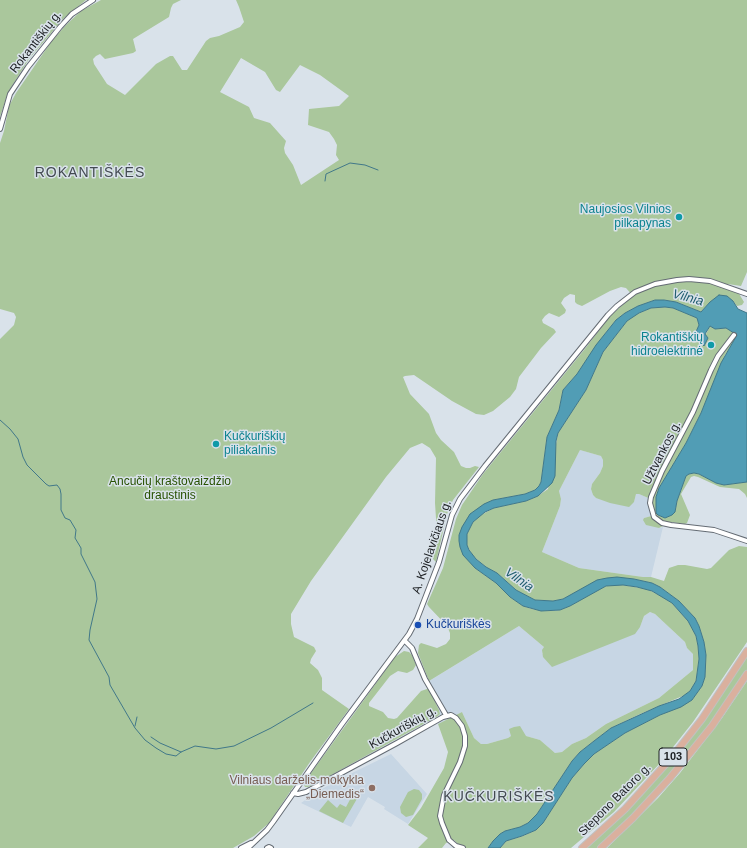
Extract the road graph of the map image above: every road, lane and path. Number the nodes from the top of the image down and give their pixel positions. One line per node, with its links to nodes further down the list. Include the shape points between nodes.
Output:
1 (93, 0): 2 (street, Rokantiškių g., via 60,26 28,67 10,94)
2 (0, 129)
3 (747, 294): 6 (street, A. Kojelavičiaus g., via 710,281 677,280 645,287 617,306 460,498 452,515 439,562 417,619)
4 (734, 334): 5 (street, Užtvankos g., via 711,370 693,412 662,471 650,503 654,517 662,523 714,530)
5 (747, 540)
6 (405, 641): 9 (street, via 412,648 425,679); 10 (street, A. Kojelavičiaus g.)
7 (747, 652): 17 (main road, Stepono Batoro g. / 103, via 702,719 673,756 629,804)
8 (747, 674): 18 (main road, Stepono Batoro g. / 103, via 712,726 670,778)
9 (446, 715): 10 (street, Kučkuriškių g., via 306,792); 16 (street, Kučkuriškių g., via 456,718 462,726 465,746 444,795 440,816 449,840)
10 (293, 793): 11 (street, A. Kojelavičiaus g., via 273,822)
11 (256, 840): 12 (street, A. Kojelavičiaus g.); 13 (street, A. Kojelavičiaus g.)
12 (242, 848)
13 (248, 848)
14 (267, 848): 15 (street)
15 (271, 848)
16 (463, 848)
17 (582, 848)
18 (601, 848)

